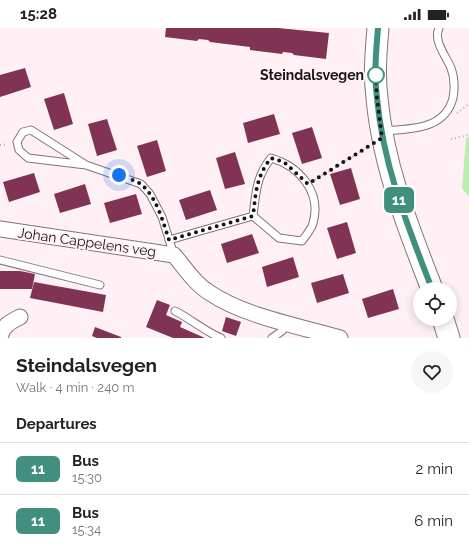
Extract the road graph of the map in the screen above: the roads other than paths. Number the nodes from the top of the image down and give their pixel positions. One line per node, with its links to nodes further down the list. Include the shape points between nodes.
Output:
1 (378, 28): 3 (street, via 375,68)
2 (439, 28): 3 (lane, via 439,43 455,81 451,104 445,114 434,123)
3 (382, 135): 10 (street, via 394,185)
4 (86, 165): 4 (lane, Johan Cappelens veg, via 31,130 23,132 17,142 19,150 28,158); 7 (lane, Johan Cappelens veg, via 141,184 150,194 162,217)
5 (253, 216): 5 (lane, via 279,238 302,241 313,223 315,199 308,184 284,162 271,158 261,170); 7 (lane, Johan Cappelens veg)
6 (0, 229): 8 (street, Johan Cappelens veg)
7 (169, 240): 8 (lane, Johan Cappelens veg)
8 (174, 255): 14 (street, Johan Cappelens veg, via 190,276 209,292 238,308)
9 (0, 260): 11 (lane)
10 (429, 282)
11 (100, 285)
12 (175, 312): 17 (lane, via 187,317 209,334)
13 (20, 317): 16 (street, via 8,323)
14 (287, 322): 18 (lane, via 282,331); 19 (street, Johan Cappelens veg)
15 (445, 326): 20 (street)
16 (0, 338)
17 (221, 338)
18 (272, 338)
19 (340, 338)
20 (449, 338)

